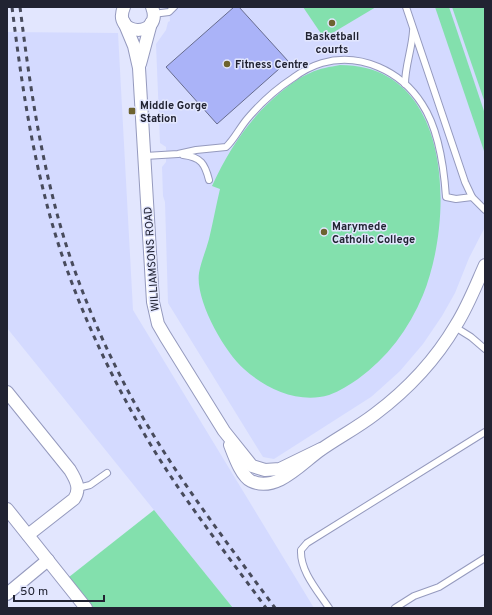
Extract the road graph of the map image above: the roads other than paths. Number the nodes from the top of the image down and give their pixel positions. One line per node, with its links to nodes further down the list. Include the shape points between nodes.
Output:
1 (174, 7): 4 (lane, via 169,12)
2 (406, 7): 5 (lane)
3 (123, 12): 4 (street, via 131,29 137,30 146,28); 6 (street, WILLIAMSONS ROAD)
4 (152, 15): 6 (street, WILLIAMSONS ROAD)
5 (413, 27): 7 (lane); 11 (lane)
6 (139, 68): 9 (street, WILLIAMSONS ROAD)
7 (405, 84): 8 (lane, via 384,70 361,61 336,60 321,63 292,78 276,91 247,119 226,147); 11 (lane, via 422,104 435,135 446,197)
8 (178, 154): 9 (lane); 10 (lane, via 199,160)
9 (145, 156): 17 (street, WILLIAMSONS ROAD, via 154,314)
10 (209, 180)
11 (472, 197): 12 (lane)
12 (485, 210)
13 (485, 265): 14 (street)
14 (455, 326): 15 (lane); 19 (street, via 438,351 398,395 362,424)
15 (485, 349)
16 (7, 392): 21 (street, via 70,470)
17 (224, 431): 19 (street, WILLIAMSONS ROAD, via 252,466 265,470 280,469); 19 (street, WILLIAMSONS ROAD, via 239,466 248,479 259,484 275,482 285,477)
18 (485, 432): 28 (lane, via 307,543 301,550 302,563)
19 (321, 450)
20 (107, 473): 21 (lane, via 90,485)
21 (78, 488): 23 (street, via 71,502)
22 (7, 509): 23 (street)
23 (28, 535): 25 (street)
24 (485, 558): 29 (lane, via 439,587 414,596)
25 (48, 560): 26 (street); 27 (street)
26 (7, 594)
27 (86, 608)
28 (328, 608)
29 (395, 608)

